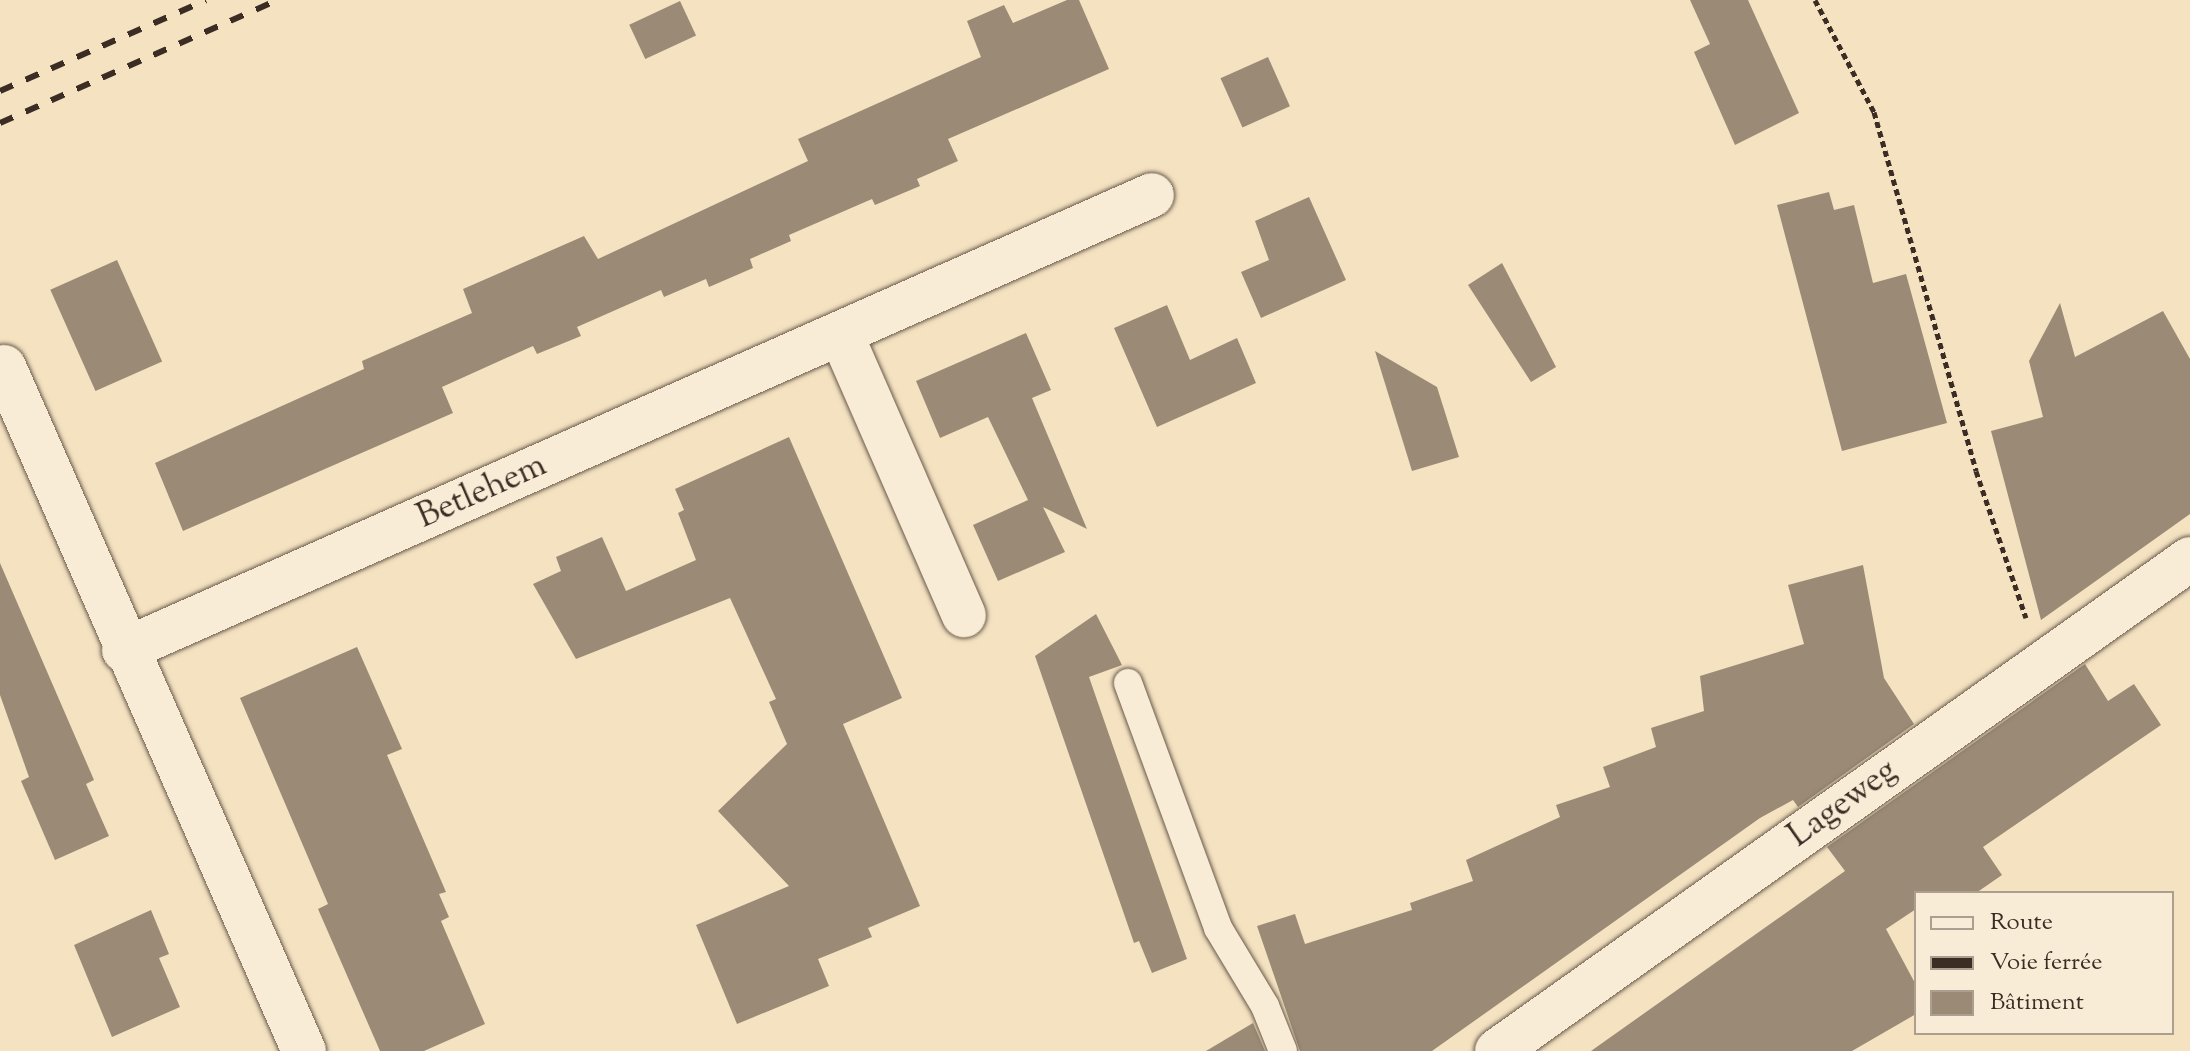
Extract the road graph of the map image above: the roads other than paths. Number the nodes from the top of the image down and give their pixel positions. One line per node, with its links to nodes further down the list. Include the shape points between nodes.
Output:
1 (1152, 195): 2 (street, Betlehem)
2 (841, 334): 5 (street); 6 (street, Betlehem)
3 (4, 367): 6 (street)
4 (2190, 559): 10 (street, Lageweg)
5 (964, 615)
6 (124, 650): 8 (street)
7 (1128, 683): 9 (lane, via 1218,928 1265,1006)
8 (304, 1051)
9 (1283, 1051)
10 (1497, 1051)

